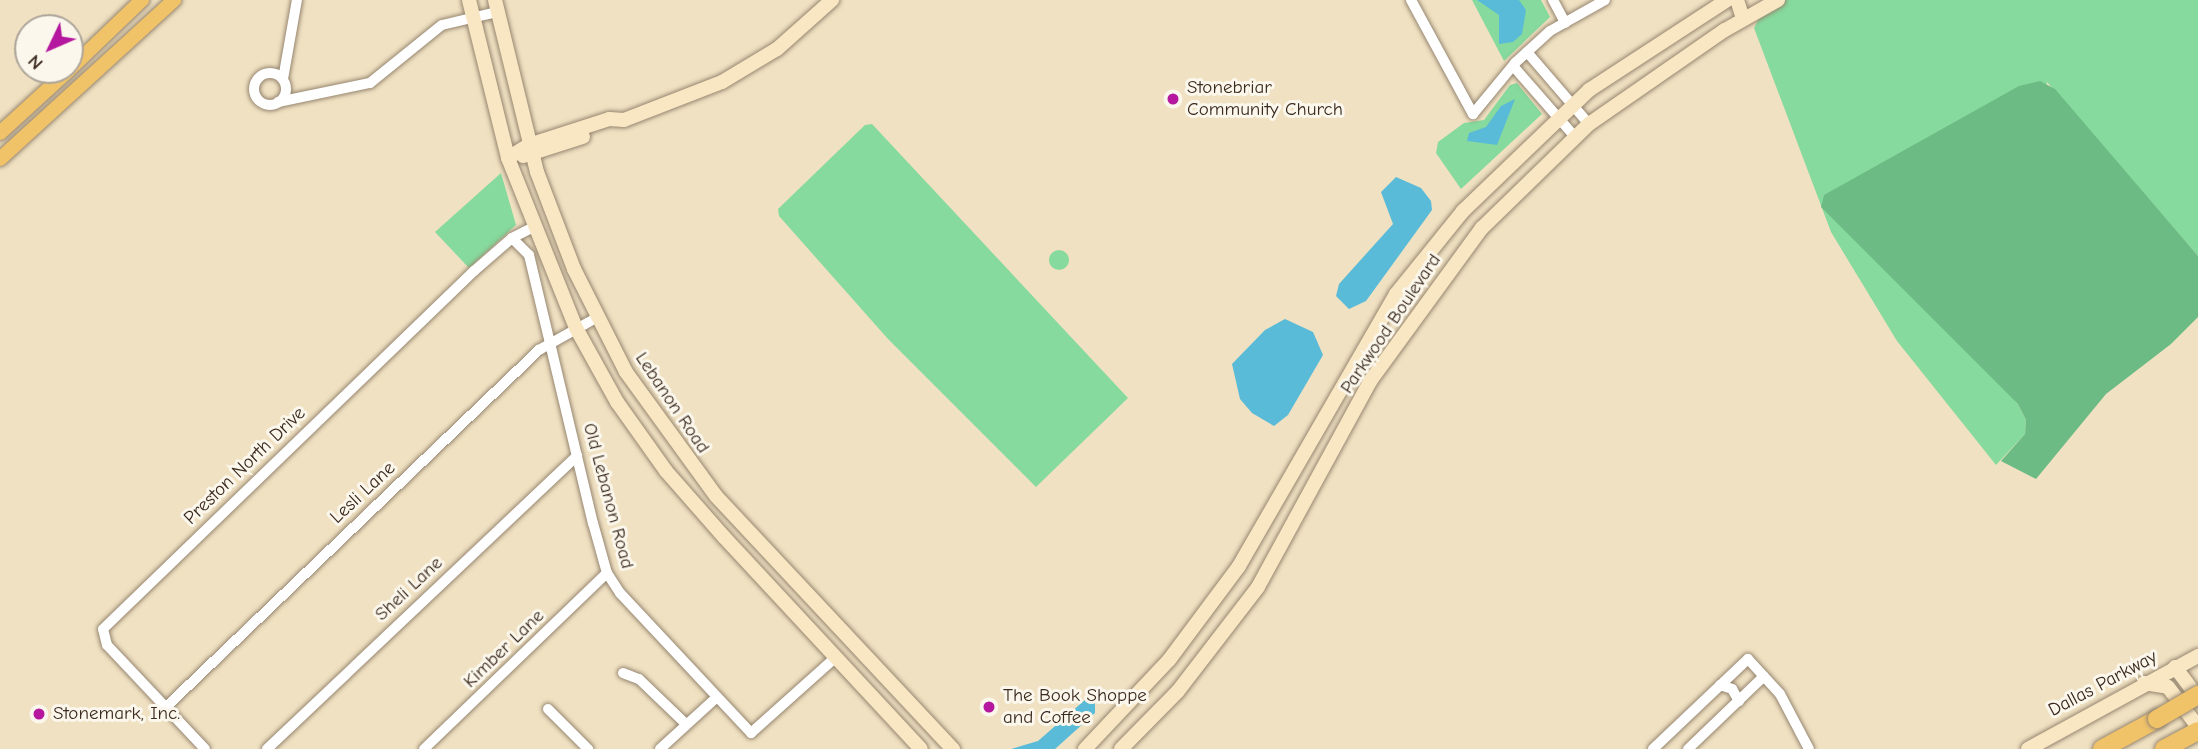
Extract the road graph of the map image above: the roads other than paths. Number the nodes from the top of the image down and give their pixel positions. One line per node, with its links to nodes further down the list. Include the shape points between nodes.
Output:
1 (142, 0): 18 (main road)
2 (174, 0): 26 (main road)
3 (297, 0): 19 (street, via 295,30)
4 (469, 0): 13 (main road)
5 (832, 0): 33 (main road, via 758,62 687,97 619,121 609,119)
6 (1411, 0): 20 (street, via 1473,114)
7 (1553, 0): 15 (street)
8 (1605, 0): 15 (street)
9 (1737, 0): 14 (main road)
10 (1778, 0): 14 (main road, Parkwood Boulevard)
11 (1721, 2): 16 (main road); 28 (main road, Parkwood Boulevard)
12 (496, 6): 13 (street); 33 (main road, Lebanon Road)
13 (473, 17): 25 (street, via 442,25 370,83); 34 (main road)
14 (1743, 19): 16 (main road, Parkwood Boulevard)
15 (1565, 23): 17 (street)
16 (1725, 30): 30 (main road, Parkwood Boulevard)
17 (1527, 52): 20 (street); 28 (street)
18 (84, 55)
19 (285, 59): 21 (street); 23 (street)
20 (1514, 66): 29 (street)
21 (268, 73): 23 (street); 27 (street, via 256,81 255,95 266,104)
22 (55, 84): 24 (main road)
23 (284, 84): 25 (street); 27 (street)
24 (52, 87): 26 (main road); 31 (main road)
25 (305, 95): 27 (street)
26 (67, 101): 35 (main road)
27 (278, 103)
28 (1571, 105): 29 (main road, Parkwood Boulevard); 30 (street)
29 (1558, 119): 32 (street); 36 (main road, Parkwood Boulevard)
30 (1589, 124): 32 (main road, Parkwood Boulevard)
31 (0, 133)
32 (1575, 137): 38 (main road, Parkwood Boulevard)
33 (530, 150): 34 (main road); 40 (main road, Lebanon Road)
34 (508, 158): 37 (main road)
35 (0, 159)
36 (1463, 211): 38 (main road); 42 (main road, Parkwood Boulevard, via 1396,294)
37 (534, 226): 39 (street, Preston North Drive); 41 (main road)
38 (1482, 228): 44 (main road, Parkwood Boulevard)
39 (512, 238): 43 (street, Old Lebanon Road, via 529,255); 60 (street, Preston North Drive, via 103,629 107,645)
40 (596, 318): 41 (street, Lesli Lane); 49 (main road, Lebanon Road, via 626,372 688,462)
41 (576, 328): 43 (street, Lesli Lane); 50 (main road, via 617,402 666,471)
42 (1368, 340): 44 (main road); 46 (main road, Parkwood Boulevard)
43 (553, 342): 45 (street, Old Lebanon Road); 60 (street, Lesli Lane, via 499,388)
44 (1390, 354): 47 (main road, Parkwood Boulevard)
45 (577, 456): 48 (street, Old Lebanon Road); 66 (street, Sheli Lane)
46 (1297, 467): 47 (main road); 72 (main road, Parkwood Boulevard, via 1202,620 1135,700)
47 (1321, 479): 73 (main road, Parkwood Boulevard, via 1250,598 1178,691)
48 (607, 573): 58 (street, Old Lebanon Road, via 636,613); 67 (street, Kimber Lane)
49 (851, 643): 50 (main road); 71 (main road, Lebanon Road)
50 (836, 657): 58 (street, Old Lebanon Road, via 751,733); 70 (main road)
51 (2195, 662): 52 (main road, Dallas Parkway)
52 (2175, 667): 55 (main road, Dallas Parkway); 57 (main road)
53 (623, 673): 62 (street, via 639,679)
54 (1764, 676): 56 (street, via 1748,659); 59 (street); 76 (street, via 1789,708)
55 (2144, 683): 63 (main road, via 2168,687); 77 (main road, Dallas Parkway)
56 (1720, 685): 59 (street, via 1732,689); 74 (street)
57 (2198, 696): 78 (highway, bridge)
58 (717, 697): 62 (street)
59 (1739, 701): 75 (street)
60 (165, 708): 65 (street, Preston North Drive)
61 (548, 709): 68 (street)
62 (686, 724): 69 (street)
63 (2198, 729): 64 (highway)
64 (2170, 746)
65 (205, 749)
66 (267, 749)
67 (424, 749)
68 (588, 749)
69 (660, 749)
70 (921, 749)
71 (953, 749)
72 (1085, 749)
73 (1121, 749)
74 (1653, 749)
75 (1688, 749)
76 (1809, 749)
77 (2028, 749)
78 (2102, 749)

